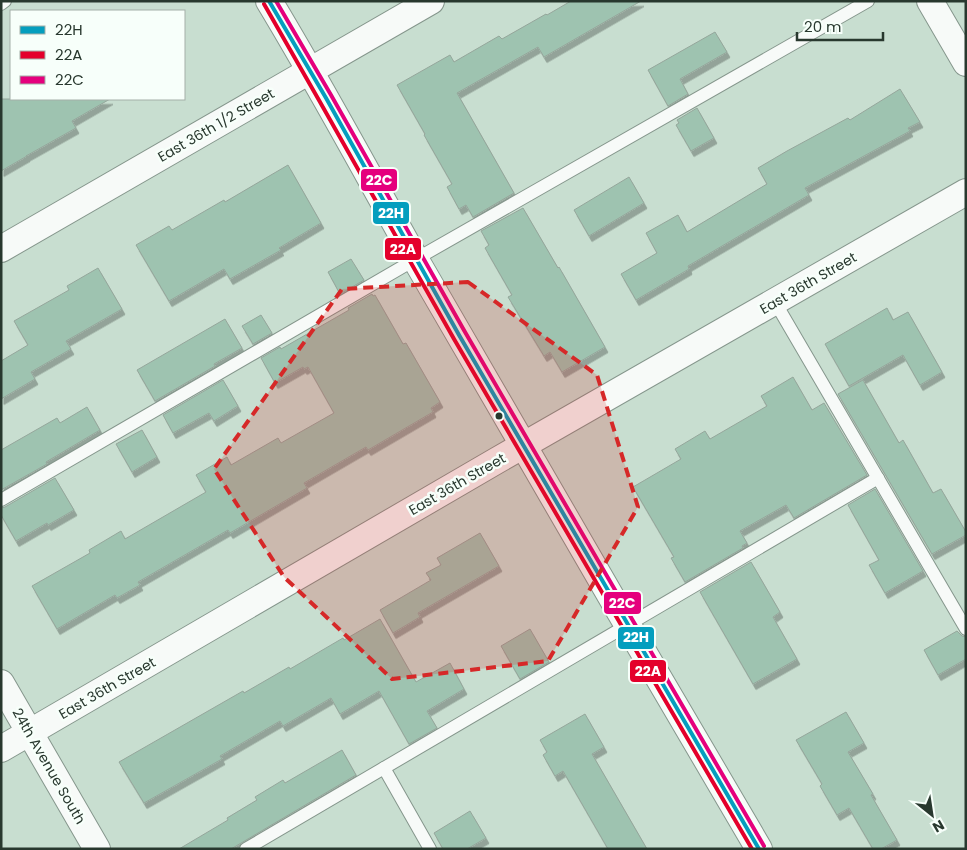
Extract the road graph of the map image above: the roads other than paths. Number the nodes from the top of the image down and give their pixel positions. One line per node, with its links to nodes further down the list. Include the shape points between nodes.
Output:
1 (5, 1): 6 (lane)
2 (269, 1): 8 (street)
3 (430, 1): 8 (street, East 36th 1/2 Street)
4 (868, 1): 11 (lane)
5 (930, 1): 7 (street)
6 (1, 4)
7 (966, 63)
8 (310, 70): 10 (street, East 36th 1/2 Street); 11 (street)
9 (966, 192): 12 (street, East 36th Street)
10 (1, 249)
11 (416, 259): 13 (street); 15 (lane)
12 (775, 302): 13 (street, East 36th Street); 14 (lane)
13 (524, 446): 16 (street); 19 (street, East 36th Street)
14 (878, 478): 16 (lane); 17 (lane)
15 (1, 500)
16 (628, 625): 21 (lane); 25 (street)
17 (966, 629)
18 (1, 683): 19 (street, 24th Avenue South)
19 (30, 733): 20 (street, East 36th Street); 22 (street, 24th Avenue South)
20 (1, 749)
21 (384, 768): 23 (lane); 24 (lane)
22 (97, 849)
23 (246, 849)
24 (430, 849)
25 (759, 849)

